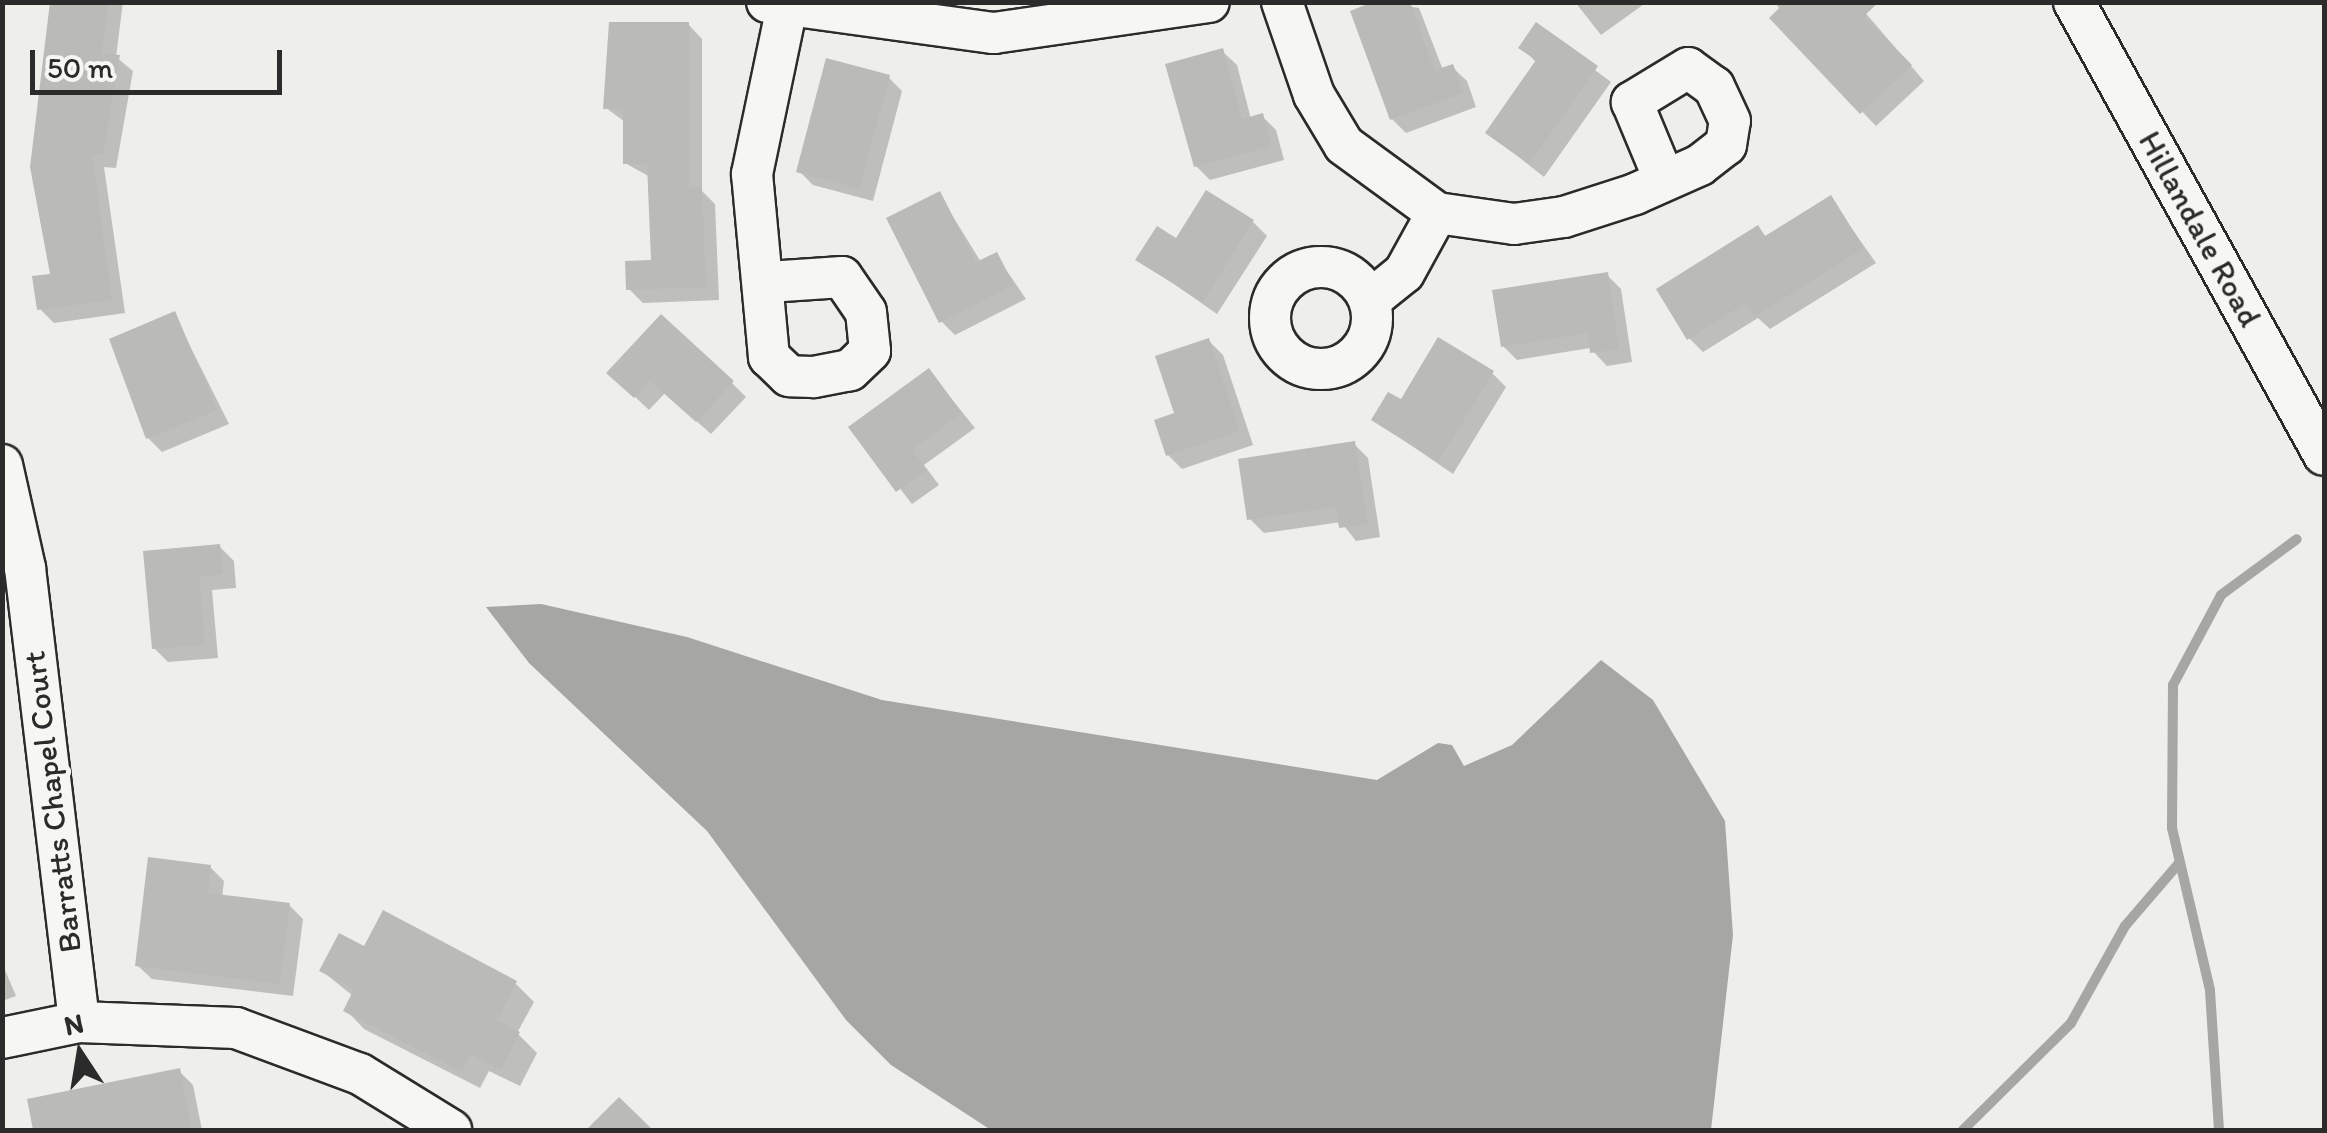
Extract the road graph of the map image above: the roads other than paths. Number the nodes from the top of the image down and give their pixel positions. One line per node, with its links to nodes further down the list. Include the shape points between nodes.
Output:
1 (1209, 2): 4 (street, via 994,33)
2 (1282, 2): 6 (street, via 1314,95 1344,145)
3 (2074, 2): 9 (street, Hillandale Road)
4 (777, 5): 7 (street, via 752,174)
5 (1664, 179): 6 (street, via 1564,217 1514,224)
6 (1436, 213): 8 (street, via 1404,272)
7 (768, 282)
8 (1374, 297)
9 (2324, 455)
10 (2, 465): 11 (street, Barratts Chapel Court, via 25,568)
11 (79, 1022): 12 (street); 13 (street, via 236,1028 360,1074)
12 (2, 1038)
13 (451, 1130)

